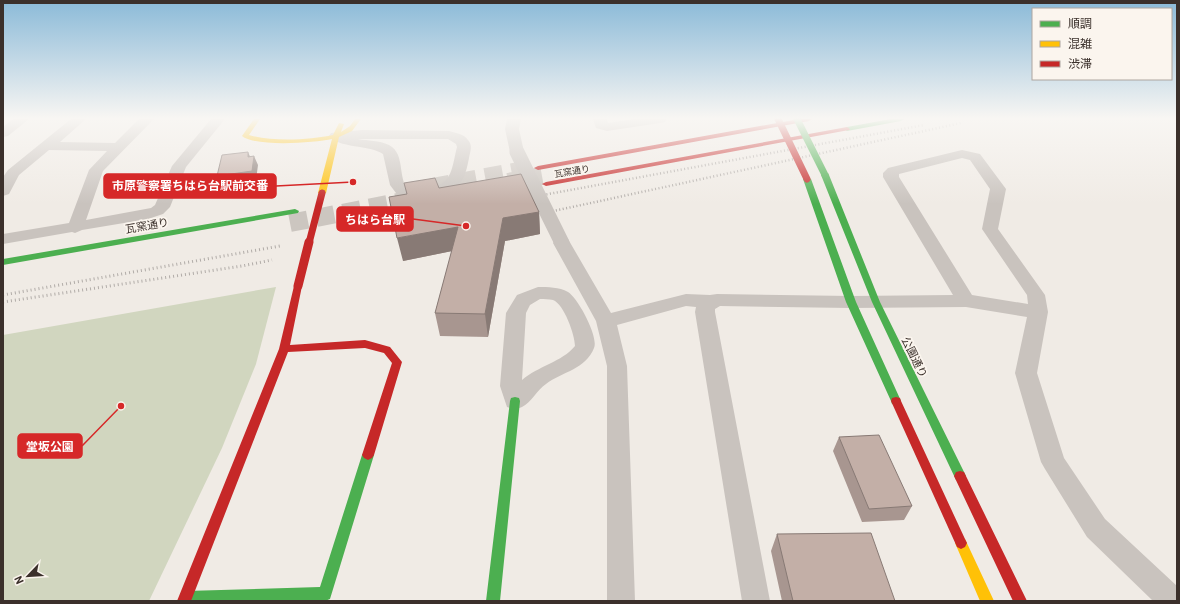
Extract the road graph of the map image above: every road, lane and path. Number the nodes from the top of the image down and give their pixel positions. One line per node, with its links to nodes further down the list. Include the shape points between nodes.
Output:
1 (45, 147): 16 (street, via 13,173)
2 (89, 147): 14 (street)
3 (195, 147): 18 (street, via 179,166 162,207 157,211)
4 (333, 147): 27 (street, bridge)
5 (383, 147): 6 (street, via 391,154 398,186 402,192 420,196 442,191 453,185)
6 (464, 147)
7 (516, 147): 26 (street, bridge, via 562,243)
8 (642, 147): 15 (street)
9 (665, 147): 15 (street, 瓦窯通り)
10 (690, 147): 15 (street, 瓦窯通り)
11 (733, 147): 15 (street)
12 (792, 147): 23 (street, bridge, via 807,179)
13 (811, 147): 24 (street, 公園通り, bridge, via 825,175)
14 (118, 148): 18 (street, via 96,170)
15 (540, 172)
16 (3, 191)
17 (295, 211): 20 (street, 瓦窯通り)
18 (74, 228): 19 (street)
19 (3, 239)
20 (3, 262)
21 (966, 301): 24 (street); 25 (street); 25 (street, via 891,177 893,171 962,154 975,157 998,189 990,229 1036,295)
22 (711, 302): 23 (street); 26 (street, via 686,300); 32 (street, via 704,312)
23 (851, 302): 24 (street); 33 (street)
24 (876, 302): 34 (street, 公園通り)
25 (1038, 312): 35 (street, via 1026,373 1053,462 1096,528)
26 (606, 321): 31 (street, via 617,366)
27 (284, 349): 29 (street); 29 (street, via 365,344 387,350 397,362 326,594)
28 (515, 401): 28 (street, via 511,386 516,313 520,302 538,293 561,296 569,303 585,338 585,347 573,362 544,374); 30 (street)
29 (185, 599)
30 (493, 601)
31 (621, 601)
32 (756, 601)
33 (986, 601)
34 (1020, 601)
35 (1173, 601)

